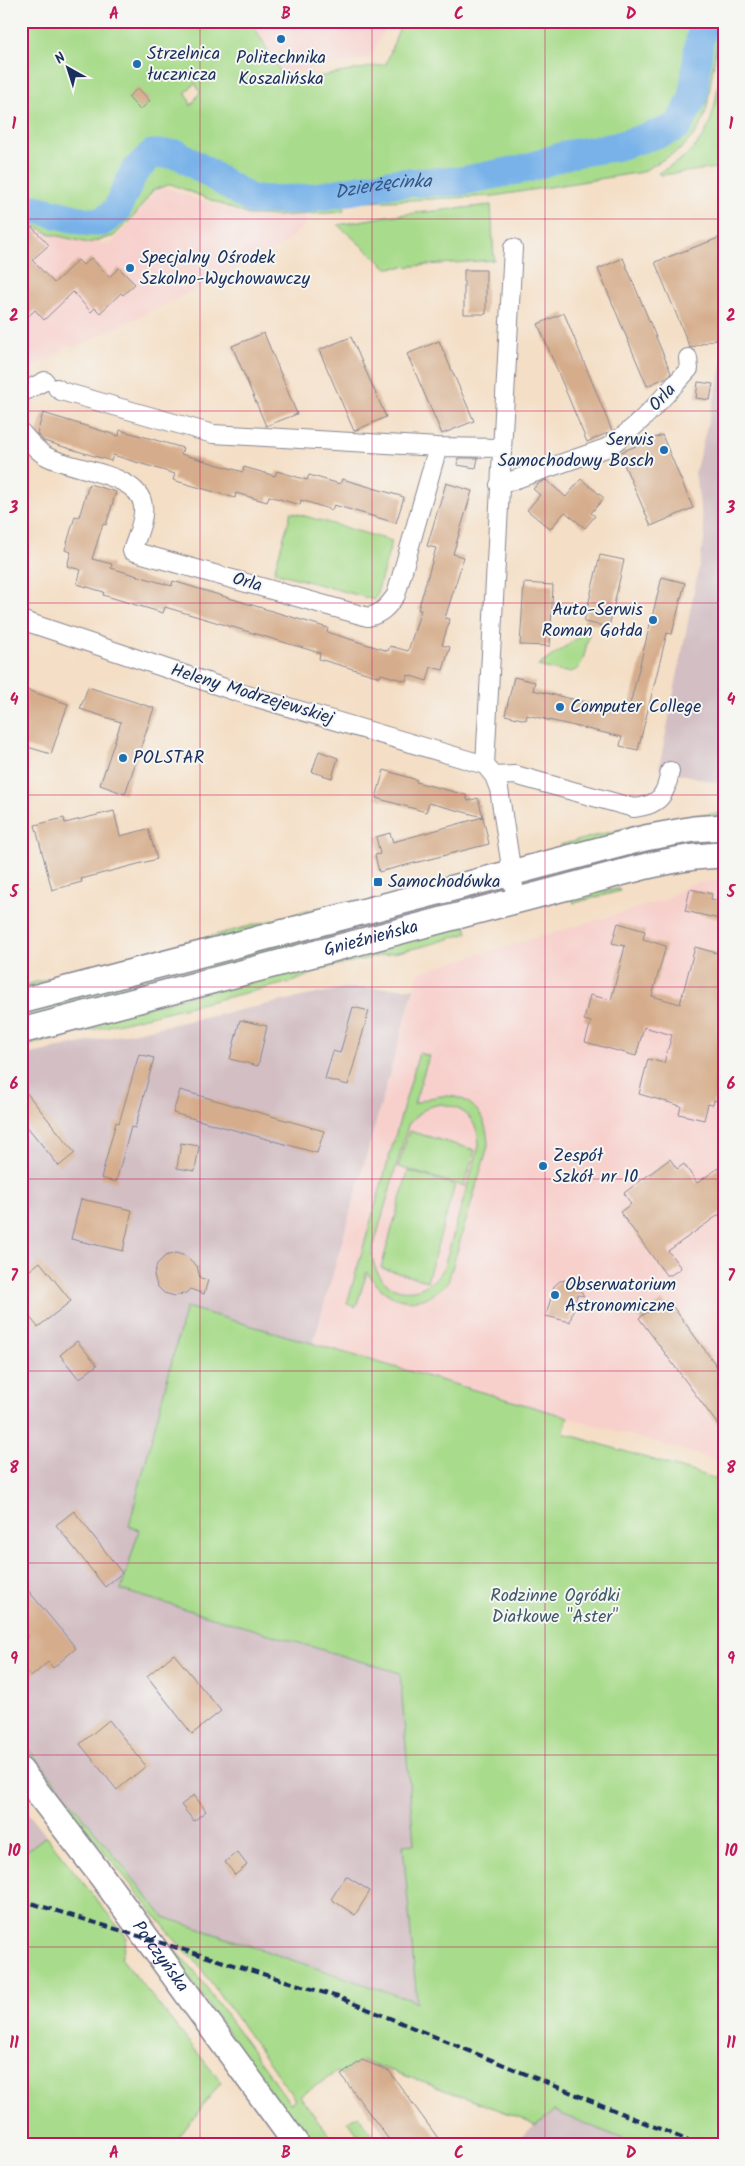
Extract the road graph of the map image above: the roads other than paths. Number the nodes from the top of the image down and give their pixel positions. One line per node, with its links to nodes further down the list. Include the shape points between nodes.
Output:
1 (513, 248): 6 (street)
2 (693, 366): 7 (street, Orla, via 647,415 606,448)
3 (21, 393): 5 (street, via 51,384 61,391 109,406 212,434)
4 (21, 432): 5 (street, Orla, via 45,456 117,479 140,494 144,513 132,551 368,616 388,607 396,595)
5 (438, 447): 6 (street)
6 (501, 448): 7 (street)
7 (500, 485): 9 (street)
8 (21, 620): 9 (street, Heleny Modrzejewskiej, via 237,692)
9 (489, 770): 10 (street, Heleny Modrzejewskiej, via 634,808 648,806 663,796); 13 (street, via 499,789)
10 (670, 770)
11 (724, 827): 13 (street, Gnieźnieńska, via 645,838)
12 (724, 855): 14 (street, Gnieźnieńska, via 653,865)
13 (512, 872): 14 (street); 15 (street, Gnieźnieńska)
14 (516, 900): 16 (street, Gnieźnieńska)
15 (21, 1001)
16 (21, 1031)
17 (21, 1771): 18 (street, Połczyńska, via 104,1878)
18 (296, 2145)

